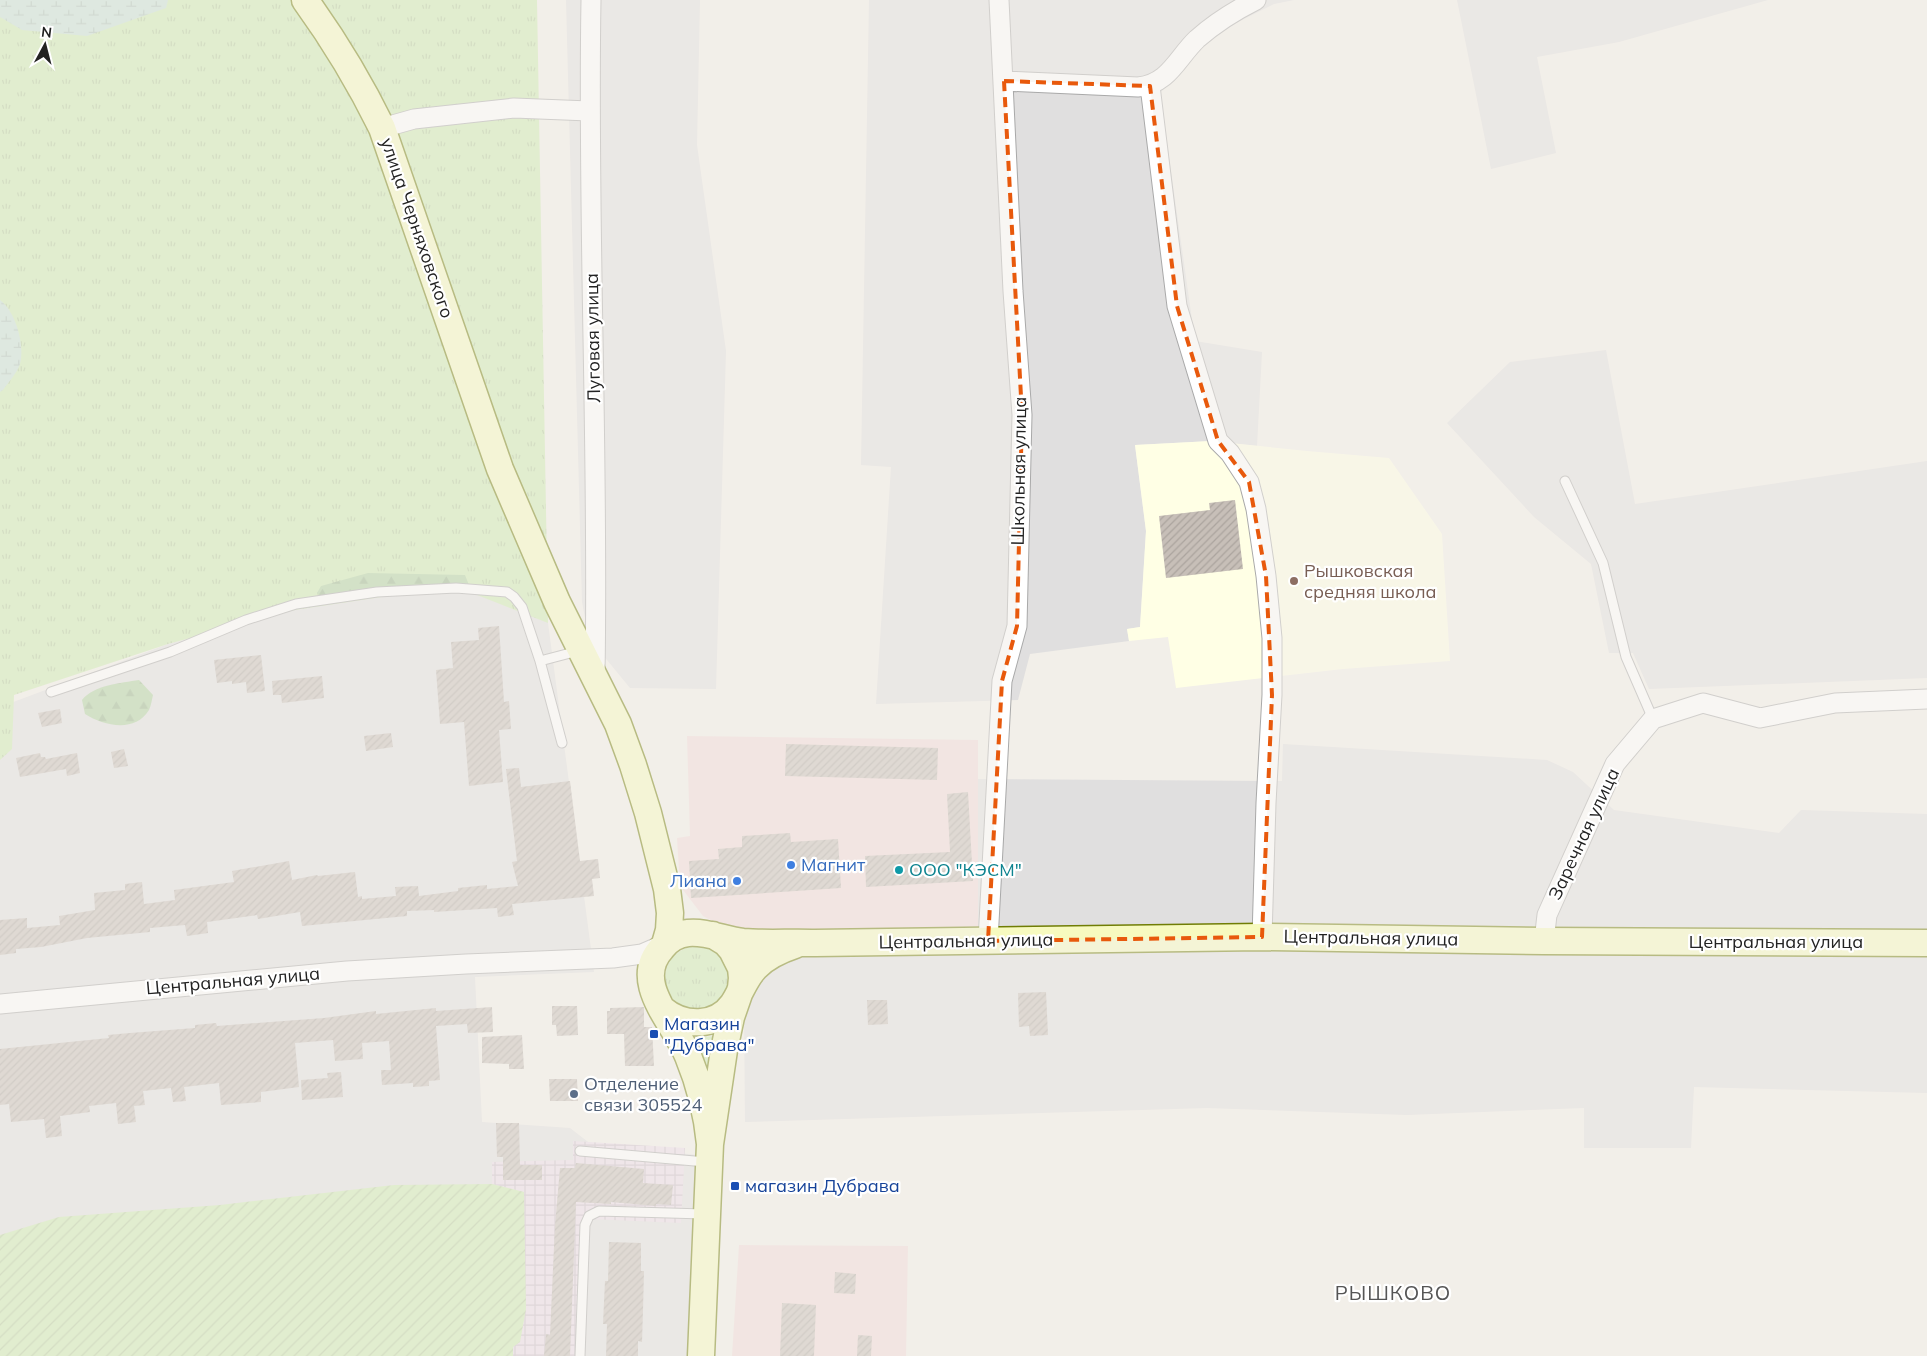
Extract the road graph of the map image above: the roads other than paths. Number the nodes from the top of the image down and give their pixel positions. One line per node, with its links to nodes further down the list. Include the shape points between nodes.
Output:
1 (305, 0): 8 (main road, улица Черняховского, via 369,101)
2 (591, 0): 7 (street, Луговая улица)
3 (999, 0): 5 (street, Школьная улица)
4 (1256, 0): 6 (street, via 1219,21 1196,40 1163,78)
5 (1004, 81): 6 (street); 20 (street, Школьная улица, via 1022,415 1017,626 1002,681)
6 (1150, 86): 19 (street, via 1177,306 1218,440 1249,482 1266,576 1272,638 1272,695)
7 (589, 110): 8 (street, via 514,108 414,119); 12 (street, Луговая улица, via 595,423)
8 (382, 128): 10 (main road, улица Черняховского, via 500,469)
9 (1565, 480): 15 (lane, via 1602,564 1626,657)
10 (581, 650): 11 (lane); 12 (main road, улица Черняховского)
11 (540, 661): 13 (lane, via 522,607 507,592 456,588 377,592 296,604); 16 (lane)
12 (595, 676): 17 (main road, улица Черняховского, via 633,765)
13 (52, 692)
14 (1927, 699): 15 (street, via 1835,703 1760,718 1703,703)
15 (1653, 719): 21 (street, Заречная улица, via 1615,764 1547,915)
16 (562, 743)
17 (667, 889): 18 (main road, via 686,920); 24 (main road, via 670,913)
18 (718, 937): 22 (main road, via 744,942); 24 (main road, via 685,933); 27 (main road, via 732,950 741,968)
19 (1262, 937): 20 (main road, Центральная улица); 21 (main road, Центральная улица)
20 (988, 941): 22 (main road, Центральная улица)
21 (1544, 941): 23 (main road, Центральная улица)
22 (816, 943): 27 (main road, via 799,944 767,957 749,975)
23 (1927, 943)
24 (665, 944): 25 (street, via 642,954); 26 (main road, via 654,958)
25 (613, 958): 26 (street, via 638,966); 28 (street, Центральная улица, via 347,971)
26 (650, 984): 29 (main road)
27 (737, 997): 29 (main road, via 720,1016 703,1022 685,1022); 31 (main road, via 724,1050)
28 (0, 1004)
29 (662, 1008): 31 (main road, via 688,1054 701,1090)
30 (580, 1152): 31 (lane)
31 (710, 1153): 32 (main road)
32 (708, 1215): 33 (lane, via 599,1211 589,1216 584,1225); 34 (main road)
33 (580, 1356)
34 (701, 1356)

